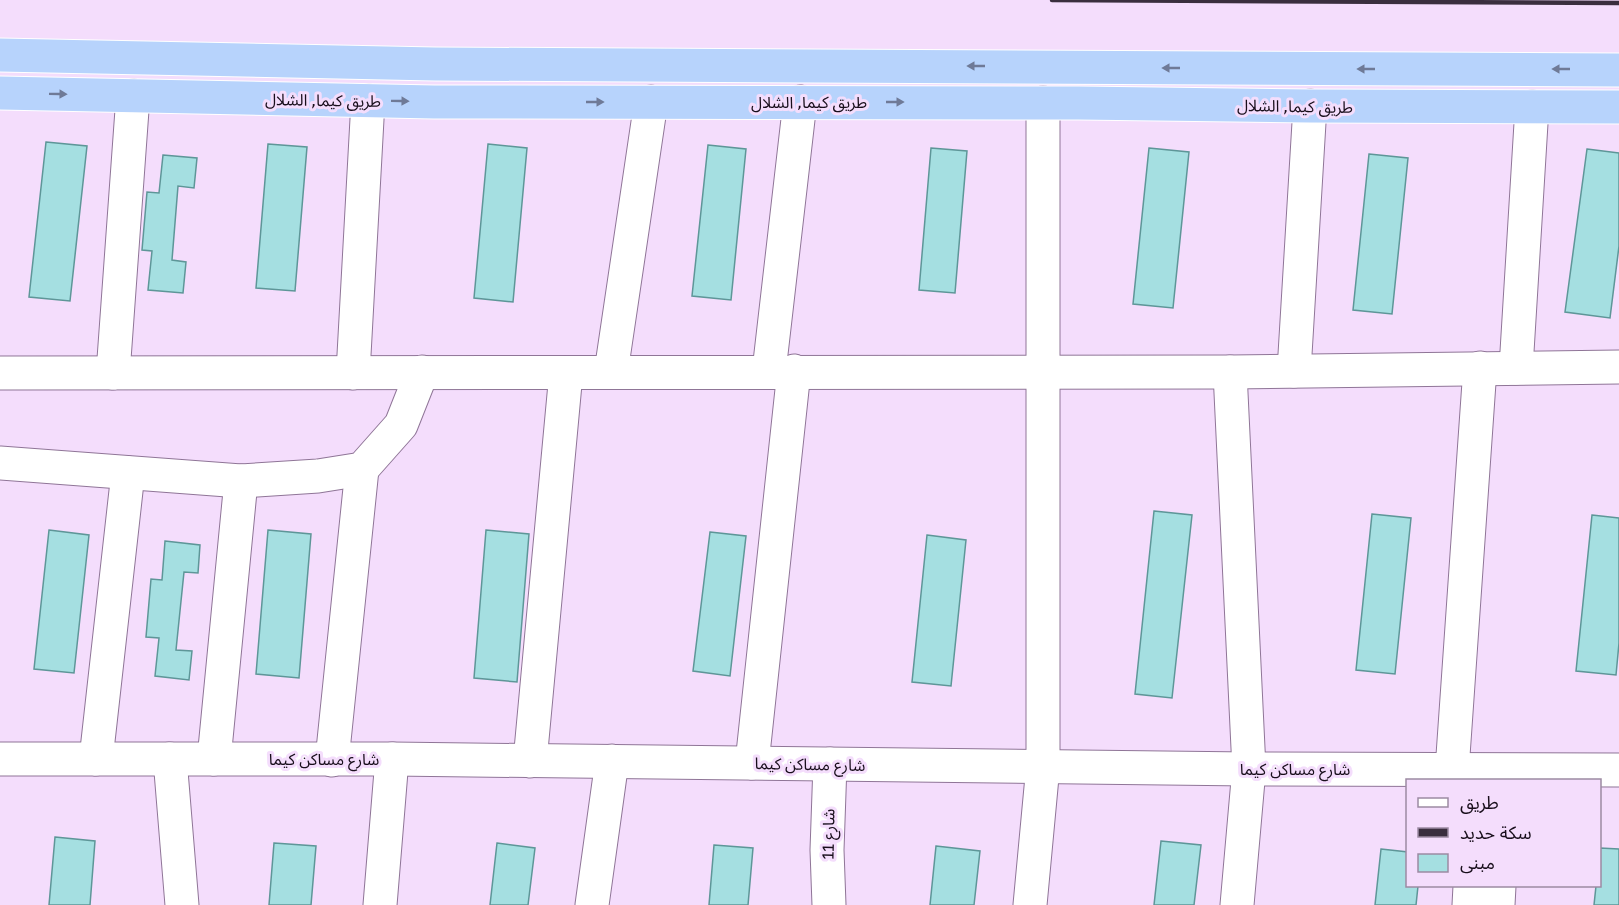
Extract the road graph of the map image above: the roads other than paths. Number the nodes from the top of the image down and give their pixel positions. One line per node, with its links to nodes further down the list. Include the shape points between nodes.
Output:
1 (0, 55): 2 (highway, one-way to 1, via 435,64)
2 (1076, 67): 3 (highway, one-way to 2); 10 (highway)
3 (1619, 70)
4 (0, 93): 5 (highway, طريق كيما, الشلال, one-way to 5)
5 (134, 96): 6 (highway, طريق كيما, الشلال); 25 (street)
6 (368, 101): 7 (highway, طريق كيما, الشلال, one-way to 7); 20 (street)
7 (651, 102): 8 (highway, طريق كيما, الشلال); 22 (street)
8 (800, 102): 9 (highway, طريق كيما, الشلال, one-way to 9); 18 (street)
9 (1043, 103): 10 (highway, طريق كيما, الشلال); 17 (street)
10 (1079, 103): 11 (highway, طريق كيما, الشلال)
11 (1310, 106): 12 (highway, طريق كيما, الشلال); 19 (street)
12 (1532, 107): 13 (highway, طريق كيما, الشلال); 15 (street)
13 (1619, 107)
14 (1480, 368): 15 (street); 19 (street); 44 (street)
15 (1516, 368): 16 (street)
16 (1619, 368)
17 (1043, 370): 18 (street); 23 (street); 41 (street)
18 (781, 371): 22 (street); 39 (street)
19 (1294, 371): 23 (street)
20 (353, 372): 21 (street); 25 (street)
21 (422, 372): 26 (street); 28 (street, via 401,425)
22 (611, 372): 26 (street)
23 (1230, 372): 42 (street)
24 (0, 373): 25 (street)
25 (113, 373)
26 (566, 373): 37 (street)
27 (0, 463): 29 (street)
28 (362, 469): 30 (street); 36 (street)
29 (128, 473): 30 (street); 32 (street)
30 (241, 481): 34 (street)
31 (0, 759): 32 (street, شارع مساكن كيما)
32 (96, 759): 33 (street, شارع مساكن كيما)
33 (170, 759): 34 (street, شارع مساكن كيما); 47 (street)
34 (214, 759): 36 (street, شارع مساكن كيما)
35 (393, 759): 36 (street, شارع مساكن كيما); 37 (street, شارع مساكن كيما); 48 (street)
36 (332, 760)
37 (530, 761): 38 (street, شارع مساكن كيما)
38 (612, 761): 39 (street, شارع مساكن كيما); 49 (street)
39 (752, 763): 40 (street, شارع مساكن كيما)
40 (830, 764): 41 (street, شارع مساكن كيما); 50 (street, شارع 11)
41 (1043, 766): 42 (street, شارع مساكن كيما); 51 (street)
42 (1249, 769): 44 (street, شارع مساكن كيما); 52 (street)
43 (1619, 770): 44 (street, شارع مساكن كيما)
44 (1485, 774)
45 (1470, 887): 53 (street)
46 (1499, 887): 54 (street)
47 (182, 905)
48 (380, 905)
49 (592, 905)
50 (830, 905)
51 (1030, 905)
52 (1237, 905)
53 (1469, 905)
54 (1498, 905)

